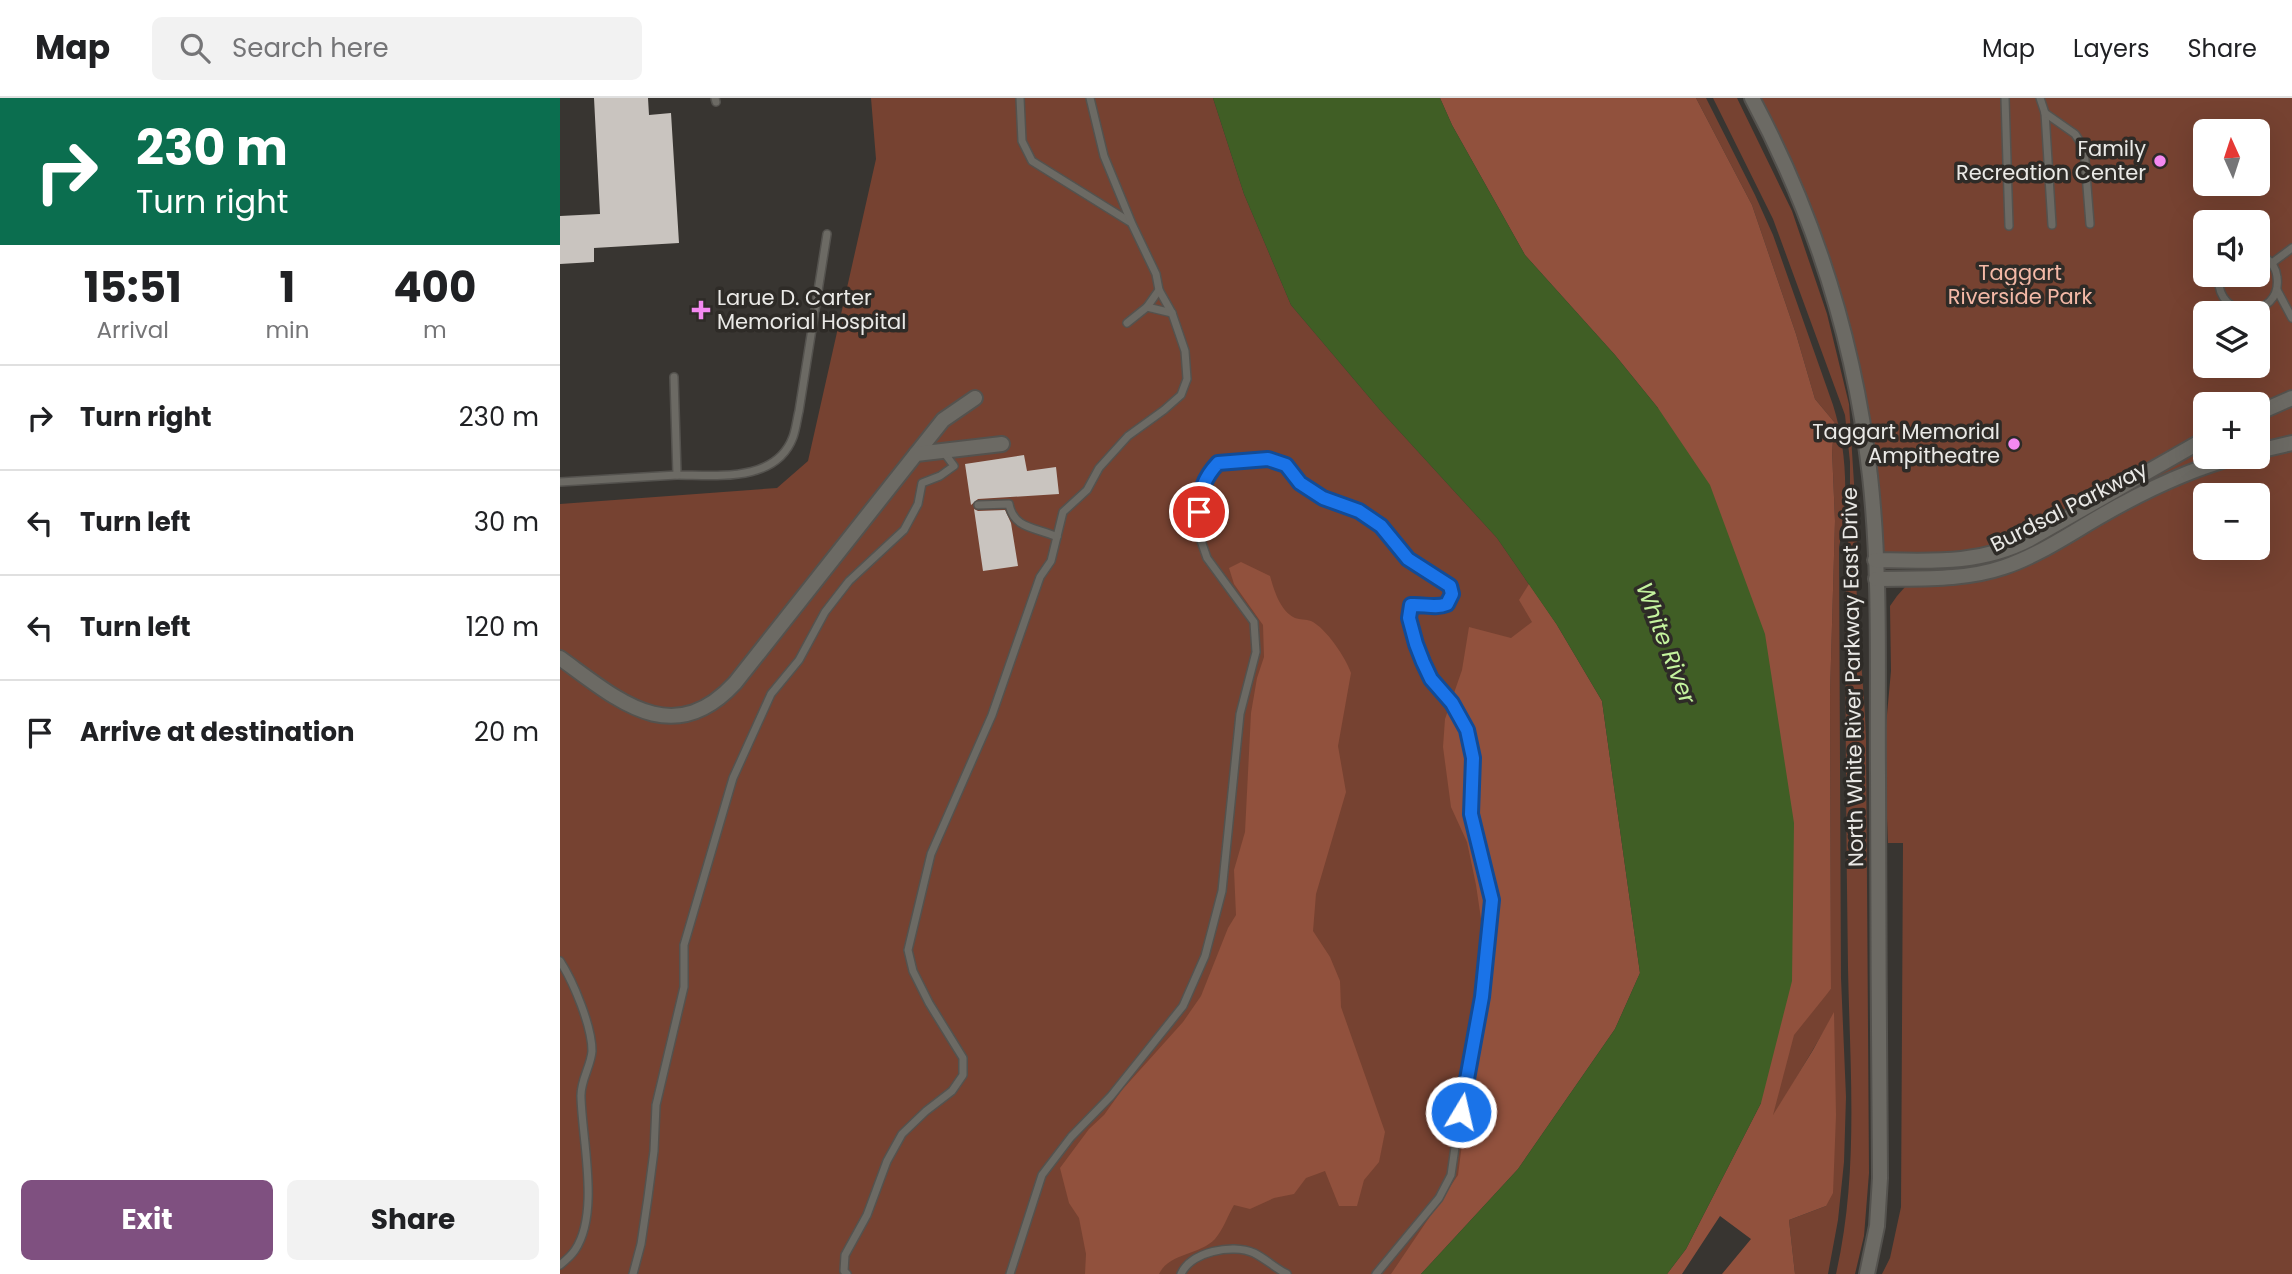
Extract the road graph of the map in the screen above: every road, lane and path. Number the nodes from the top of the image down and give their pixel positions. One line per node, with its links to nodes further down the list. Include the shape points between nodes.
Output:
1 (1020, 98): 7 (lane, via 1022,141 1032,162)
2 (1090, 98): 7 (lane, via 1104,156)
3 (1752, 98): 36 (street, North White River Parkway East Drive, via 1807,216 1842,325 1867,447)
4 (2005, 98): 10 (lane)
5 (2040, 98): 6 (lane)
6 (2045, 113): 8 (lane, via 2075,134 2084,148); 9 (lane)
7 (1132, 223): 15 (lane)
8 (2090, 224)
9 (2052, 225)
10 (2009, 226)
11 (827, 234): 32 (lane, via 793,439 779,459 762,469 741,474)
12 (2292, 248): 13 (lane)
13 (2272, 263): 16 (lane)
14 (2219, 287): 16 (lane, via 2228,304 2246,311 2265,306)
15 (1159, 290): 17 (lane); 18 (lane)
16 (2277, 290): 19 (lane)
17 (1147, 307): 18 (lane); 20 (lane)
18 (1172, 313): 35 (lane, via 1185,351 1187,379 1181,395 1128,436 1099,468 1087,491 1063,512)
19 (2292, 318)
20 (1127, 323)
21 (674, 377): 32 (lane)
22 (975, 398): 30 (street, via 943,420)
23 (2292, 398): 24 (street)
24 (2270, 408)
25 (2292, 443): 28 (street)
26 (1002, 444): 29 (street)
27 (2193, 446): 36 (street, Burdsal Parkway, via 2008,549 1958,561)
28 (2270, 448)
29 (943, 451): 30 (street); 41 (lane, via 954,466 922,483 918,504 904,530 849,581 825,612 799,660 771,694 733,778 684,945 684,987 656,1105 648,1197)
30 (916, 454): 38 (street, via 735,683 709,705 669,715 635,710)
31 (2197, 469): 37 (street, Burdsal Parkway, via 2001,568 1952,577)
32 (677, 475): 33 (lane)
33 (560, 482)
34 (978, 505): 35 (lane, via 1009,504 1011,514 1024,526)
35 (1057, 537): 42 (lane, via 992,715 931,854 908,950 929,1003 963,1058 963,1075 952,1091 902,1134 845,1255)
36 (1875, 560): 37 (street, North White River Parkway East Drive)
37 (1875, 579): 47 (street, North White River Parkway East Drive, via 1880,1178)
38 (560, 658)
39 (560, 961): 40 (lane, via 582,1009 592,1053 581,1095 585,1228 575,1250)
40 (560, 1265)
41 (632, 1274)
42 (847, 1274)
43 (1010, 1274): 46 (lane, via 1042,1175 1183,1006 1205,956 1222,891 1240,714 1255,652 1254,622 1208,558 1197,529 1200,495 1206,475 1218,463 1268,459 1286,465 1300,483 1323,498 1359,511 1381,526 1408,559 1450,586 1452,594 1447,604 1438,607 1411,605 1409,618 1431,679 1467,730 1473,758 1471,814 1492,900 1482,997 1451,1175 1439,1198)
44 (1181, 1274): 45 (lane, via 1184,1266 1210,1252 1233,1249 1254,1253)
45 (1287, 1274)
46 (1376, 1274)
47 (1867, 1274)

